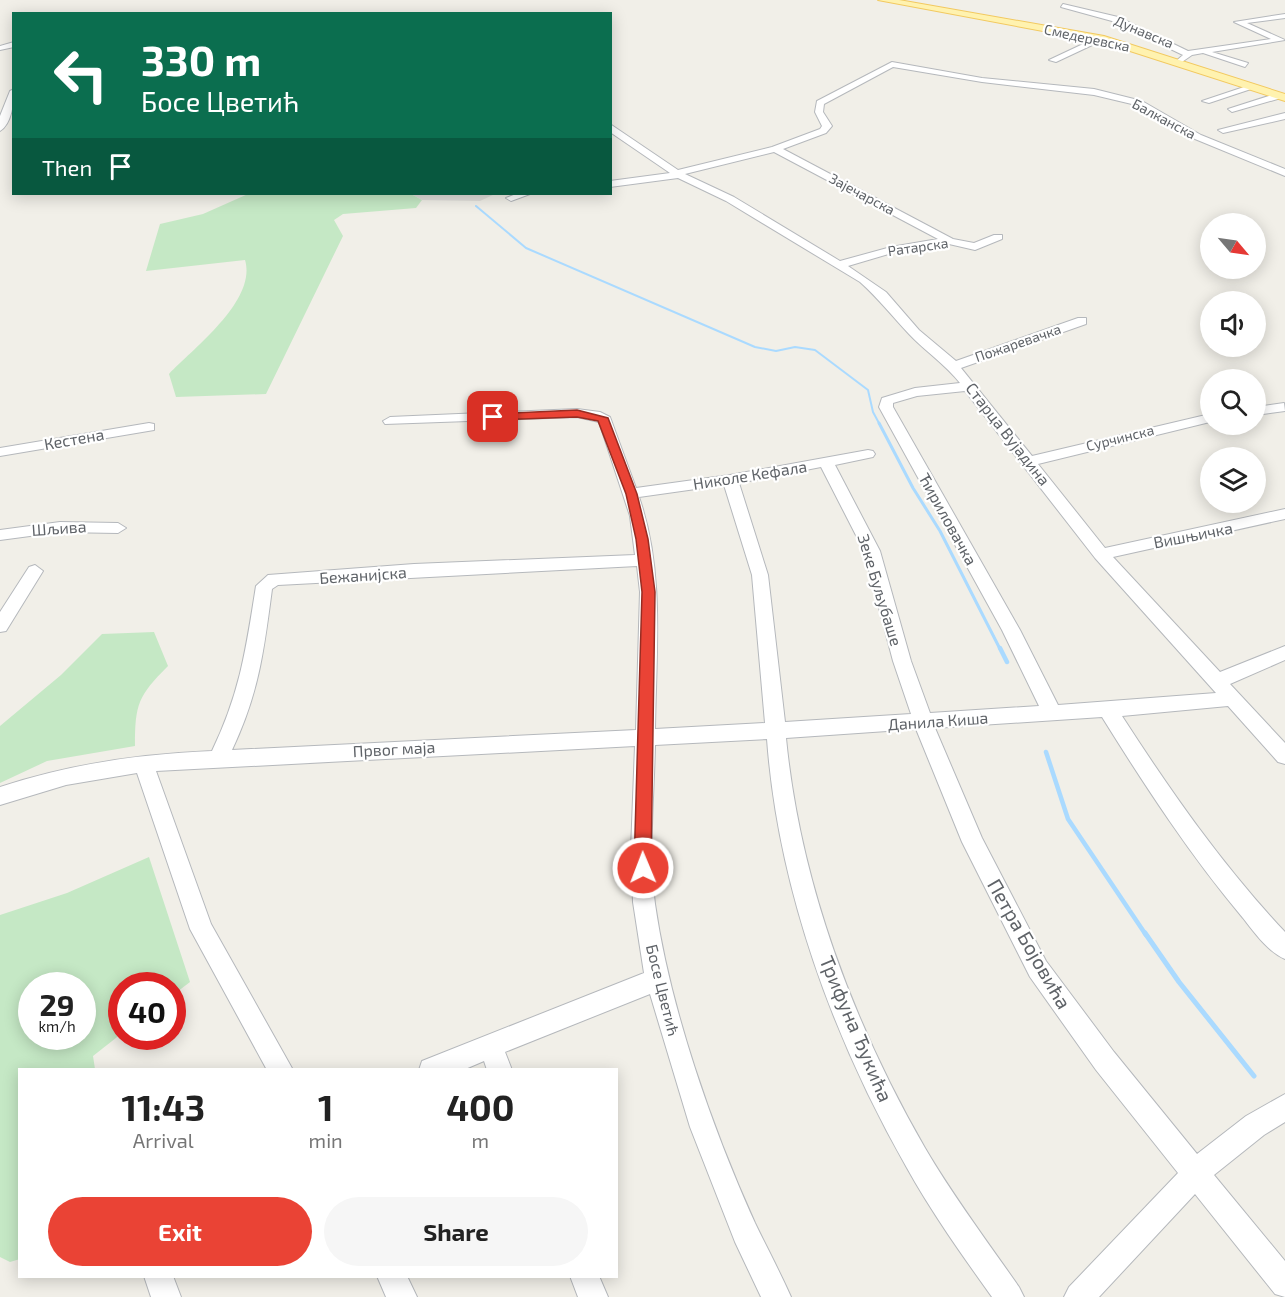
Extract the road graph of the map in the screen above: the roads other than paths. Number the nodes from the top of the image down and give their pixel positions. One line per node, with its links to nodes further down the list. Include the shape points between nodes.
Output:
1 (883, 0): 2 (main road, Смедеревска)
2 (901, 1): 5 (main road, Смедеревска)
3 (1063, 6): 8 (street, Дунавска, via 1115,19)
4 (1285, 16): 6 (street, via 1238,22)
5 (1101, 39): 9 (street); 10 (main road, Смедеревска)
6 (1283, 40): 7 (street, Дунавска)
7 (1202, 52): 8 (street, Дунавска); 11 (street, Дунавска)
8 (1188, 54): 10 (street, Дунавска)
9 (1053, 60)
10 (1178, 62): 12 (main road, Смедеревска)
11 (1245, 65)
12 (1253, 87): 14 (main road, Смедеревска); 15 (street)
13 (12, 96): 18 (street)
14 (1281, 97): 16 (street)
15 (1206, 101)
16 (1232, 109)
17 (1285, 116): 20 (street)
18 (0, 128)
19 (612, 128): 23 (street, Старца Вујадина)
20 (1223, 130)
21 (775, 149): 22 (street, Балканска, via 826,129 818,107 825,99 892,64 1094,92 1134,102 1198,137); 23 (street, via 705,164); 28 (street, Зајечарска)
22 (1284, 172)
23 (679, 174): 24 (street); 29 (street, Старца Вујадина, via 730,199)
24 (612, 184)
25 (522, 195): 26 (street)
26 (511, 198)
27 (998, 237): 28 (street, Ратарска, via 975,247)
28 (949, 242): 29 (street, Ратарска, via 891,250)
29 (838, 265): 31 (street, Старца Вујадина, via 878,291 915,333)
30 (1082, 321): 31 (street, Пожаревачка)
31 (954, 366): 32 (street, Старца Вујадина)
32 (971, 386): 40 (street, Старца Вујадина); 55 (street, Ћириловачка, via 895,397 885,407 1011,630)
33 (1284, 407): 34 (street)
34 (1266, 410)
35 (1200, 420): 40 (street, Сурчинска)
36 (390, 421): 43 (street, Босе Цветић, via 595,415 605,420)
37 (149, 427): 38 (street, Кестена)
38 (0, 452)
39 (868, 454): 41 (street, Николе Кефала)
40 (1030, 461): 47 (street, Старца Вујадина)
41 (826, 462): 42 (street, Николе Кефала); 56 (street, Зеке Буљубаше, via 872,551)
42 (730, 480): 43 (street, Николе Кефала); 57 (street, Трифуна Ђукића, via 759,574)
43 (632, 494): 48 (street, Босе Цветић)
44 (1285, 514): 47 (street, Вишњичка)
45 (118, 528): 46 (street, Шљива, via 60,527)
46 (0, 535)
47 (1101, 554): 52 (street, Старца Вујадина)
48 (645, 560): 58 (street, Босе Цветић, via 649,592); 60 (street, Бежанијска, via 274,579 264,586 253,667 237,719)
49 (35, 571): 50 (street)
50 (0, 626)
51 (1285, 653): 52 (street)
52 (1218, 681): 53 (street, Старца Вујадина)
53 (1232, 698): 54 (street, Данила Киша); 59 (street, Старца Вујадина)
54 (1107, 709): 55 (street, Данила Киша); 63 (street, via 1173,813 1216,870)
55 (1052, 712): 56 (street, Данила Киша)
56 (923, 722): 57 (street, Данила Киша); 70 (street, Петра Бојовића, via 973,842 1038,969 1072,1019)
57 (777, 732): 58 (street, Данила Киша); 79 (street, Трифуна Ђукића, via 785,804 806,898 857,1039 893,1115 944,1204)
58 (644, 738): 60 (street, Првог маја); 64 (street, Босе Цветић, via 644,902)
59 (1285, 756)
60 (218, 759): 61 (street, Првог маја)
61 (144, 764): 62 (street, Првог маја, via 78,771); 66 (street, via 201,929)
62 (0, 796)
63 (1285, 948)
64 (657, 979): 65 (street); 78 (street, Босе Цветић, via 703,1127)
65 (490, 1045): 67 (street); 68 (street)
66 (280, 1068)
67 (436, 1068)
68 (499, 1068)
69 (1285, 1107): 70 (street, via 1259,1121)
70 (1196, 1172): 74 (street, Петра Бојовића); 80 (street)
71 (159, 1278): 75 (street)
72 (392, 1278): 76 (street)
73 (585, 1278): 77 (street)
74 (1285, 1284)
75 (166, 1297)
76 (402, 1297)
77 (593, 1297)
78 (776, 1297)
79 (1009, 1297)
80 (1079, 1297)

